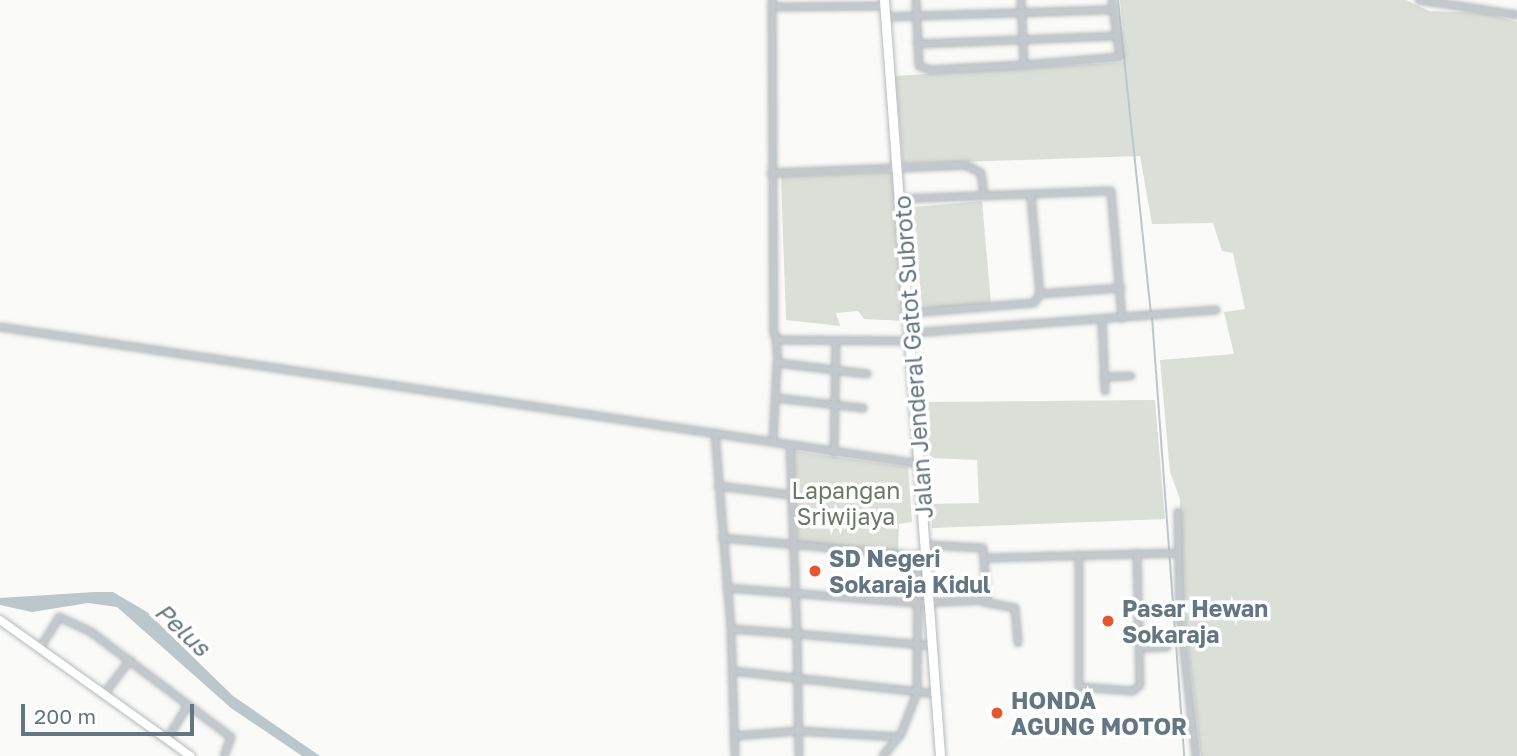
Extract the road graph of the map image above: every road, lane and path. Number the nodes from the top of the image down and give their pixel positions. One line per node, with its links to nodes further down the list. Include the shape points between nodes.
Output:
1 (916, 0): 10 (street)
2 (1020, 0): 8 (street)
3 (1112, 0): 7 (street)
4 (1419, 0): 9 (street)
5 (772, 3): 6 (street); 17 (street)
6 (884, 3): 11 (highway, Jalan Jenderal Gatot Subroto)
7 (1114, 9): 8 (street); 12 (street)
8 (1020, 13): 10 (street); 13 (street)
9 (1517, 15)
10 (915, 16): 11 (street); 14 (street)
11 (885, 17): 16 (highway, Jalan Jenderal Gatot Subroto)
12 (1118, 36): 13 (street); 15 (street, via 1118,58)
13 (1022, 40): 14 (street); 15 (street)
14 (917, 44): 15 (street, via 924,69)
15 (1024, 65)
16 (898, 168): 17 (street); 18 (street, via 974,167); 20 (highway, Jalan Jenderal Gatot Subroto)
17 (771, 173): 29 (street)
18 (984, 194): 19 (street); 20 (street)
19 (1031, 196): 21 (street, via 1111,191); 22 (street)
20 (901, 199): 24 (highway, Jalan Jenderal Gatot Subroto)
21 (1121, 288): 22 (street); 25 (street)
22 (1040, 294): 24 (street, via 1034,303)
23 (1216, 310): 25 (street)
24 (910, 313): 28 (highway, Jalan Jenderal Gatot Subroto)
25 (1122, 319): 26 (street)
26 (1102, 321): 28 (street); 35 (street)
27 (0, 327): 40 (street)
28 (912, 337): 30 (street); 44 (highway, Jalan Jenderal Gatot Subroto)
29 (776, 339): 30 (street); 31 (street)
30 (836, 343): 32 (street)
31 (777, 362): 32 (street); 37 (street)
32 (835, 370): 33 (street); 38 (street)
33 (867, 373)
34 (1131, 376): 35 (street)
35 (1104, 377): 36 (street)
36 (1105, 391)
37 (776, 398): 38 (street); 41 (street)
38 (833, 404): 39 (street); 43 (street)
39 (863, 408)
40 (715, 433): 41 (street); 45 (street)
41 (774, 442): 42 (street)
42 (790, 445): 43 (street); 46 (street)
43 (834, 453): 44 (street)
44 (922, 465): 50 (highway, Jalan Jenderal Gatot Subroto)
45 (718, 486): 46 (street); 48 (street)
46 (792, 495): 49 (street)
47 (1178, 512): 52 (street)
48 (722, 538): 49 (street); 57 (street)
49 (794, 545): 53 (street); 58 (street)
50 (928, 545): 55 (highway, Jalan Jenderal Gatot Subroto); 56 (street, via 981,546)
51 (1137, 552): 52 (street); 54 (street); 70 (street)
52 (1175, 553): 88 (street)
53 (918, 555): 55 (street); 60 (street)
54 (1079, 555): 56 (street); 70 (street, via 1079,687 1139,689)
55 (928, 556): 61 (highway, Jalan Jenderal Gatot Subroto)
56 (988, 558): 59 (street)
57 (727, 588): 58 (street); 63 (street)
58 (796, 592): 60 (street); 64 (street)
59 (984, 602): 61 (street); 65 (street, via 1015,608)
60 (919, 603): 61 (street); 67 (street)
61 (932, 603): 66 (highway, Jalan Jenderal Gatot Subroto)
62 (0, 620): 69 (main road)
63 (731, 629): 64 (street); 72 (street)
64 (797, 634): 67 (street); 73 (street)
65 (1018, 643)
66 (935, 646): 67 (street); 76 (highway, Jalan Jenderal Gatot Subroto)
67 (919, 647): 75 (street)
68 (1167, 647): 70 (street)
69 (40, 648): 71 (street, via 63,616); 74 (main road)
70 (1139, 649)
71 (130, 660): 74 (street); 77 (street)
72 (732, 671): 73 (street); 79 (street)
73 (797, 678): 75 (street); 78 (street)
74 (104, 694): 81 (main road)
75 (917, 694): 76 (street); 80 (street)
76 (938, 694): 87 (highway, Jalan Jenderal Gatot Subroto)
77 (188, 706): 81 (street); 83 (street, via 231,737)
78 (798, 731): 79 (street); 80 (street); 85 (street)
79 (734, 736): 84 (street)
80 (899, 737): 86 (street)
81 (167, 739): 82 (main road)
82 (191, 756)
83 (225, 756)
84 (735, 756)
85 (799, 756)
86 (883, 756)
87 (940, 756)
88 (1196, 756)

